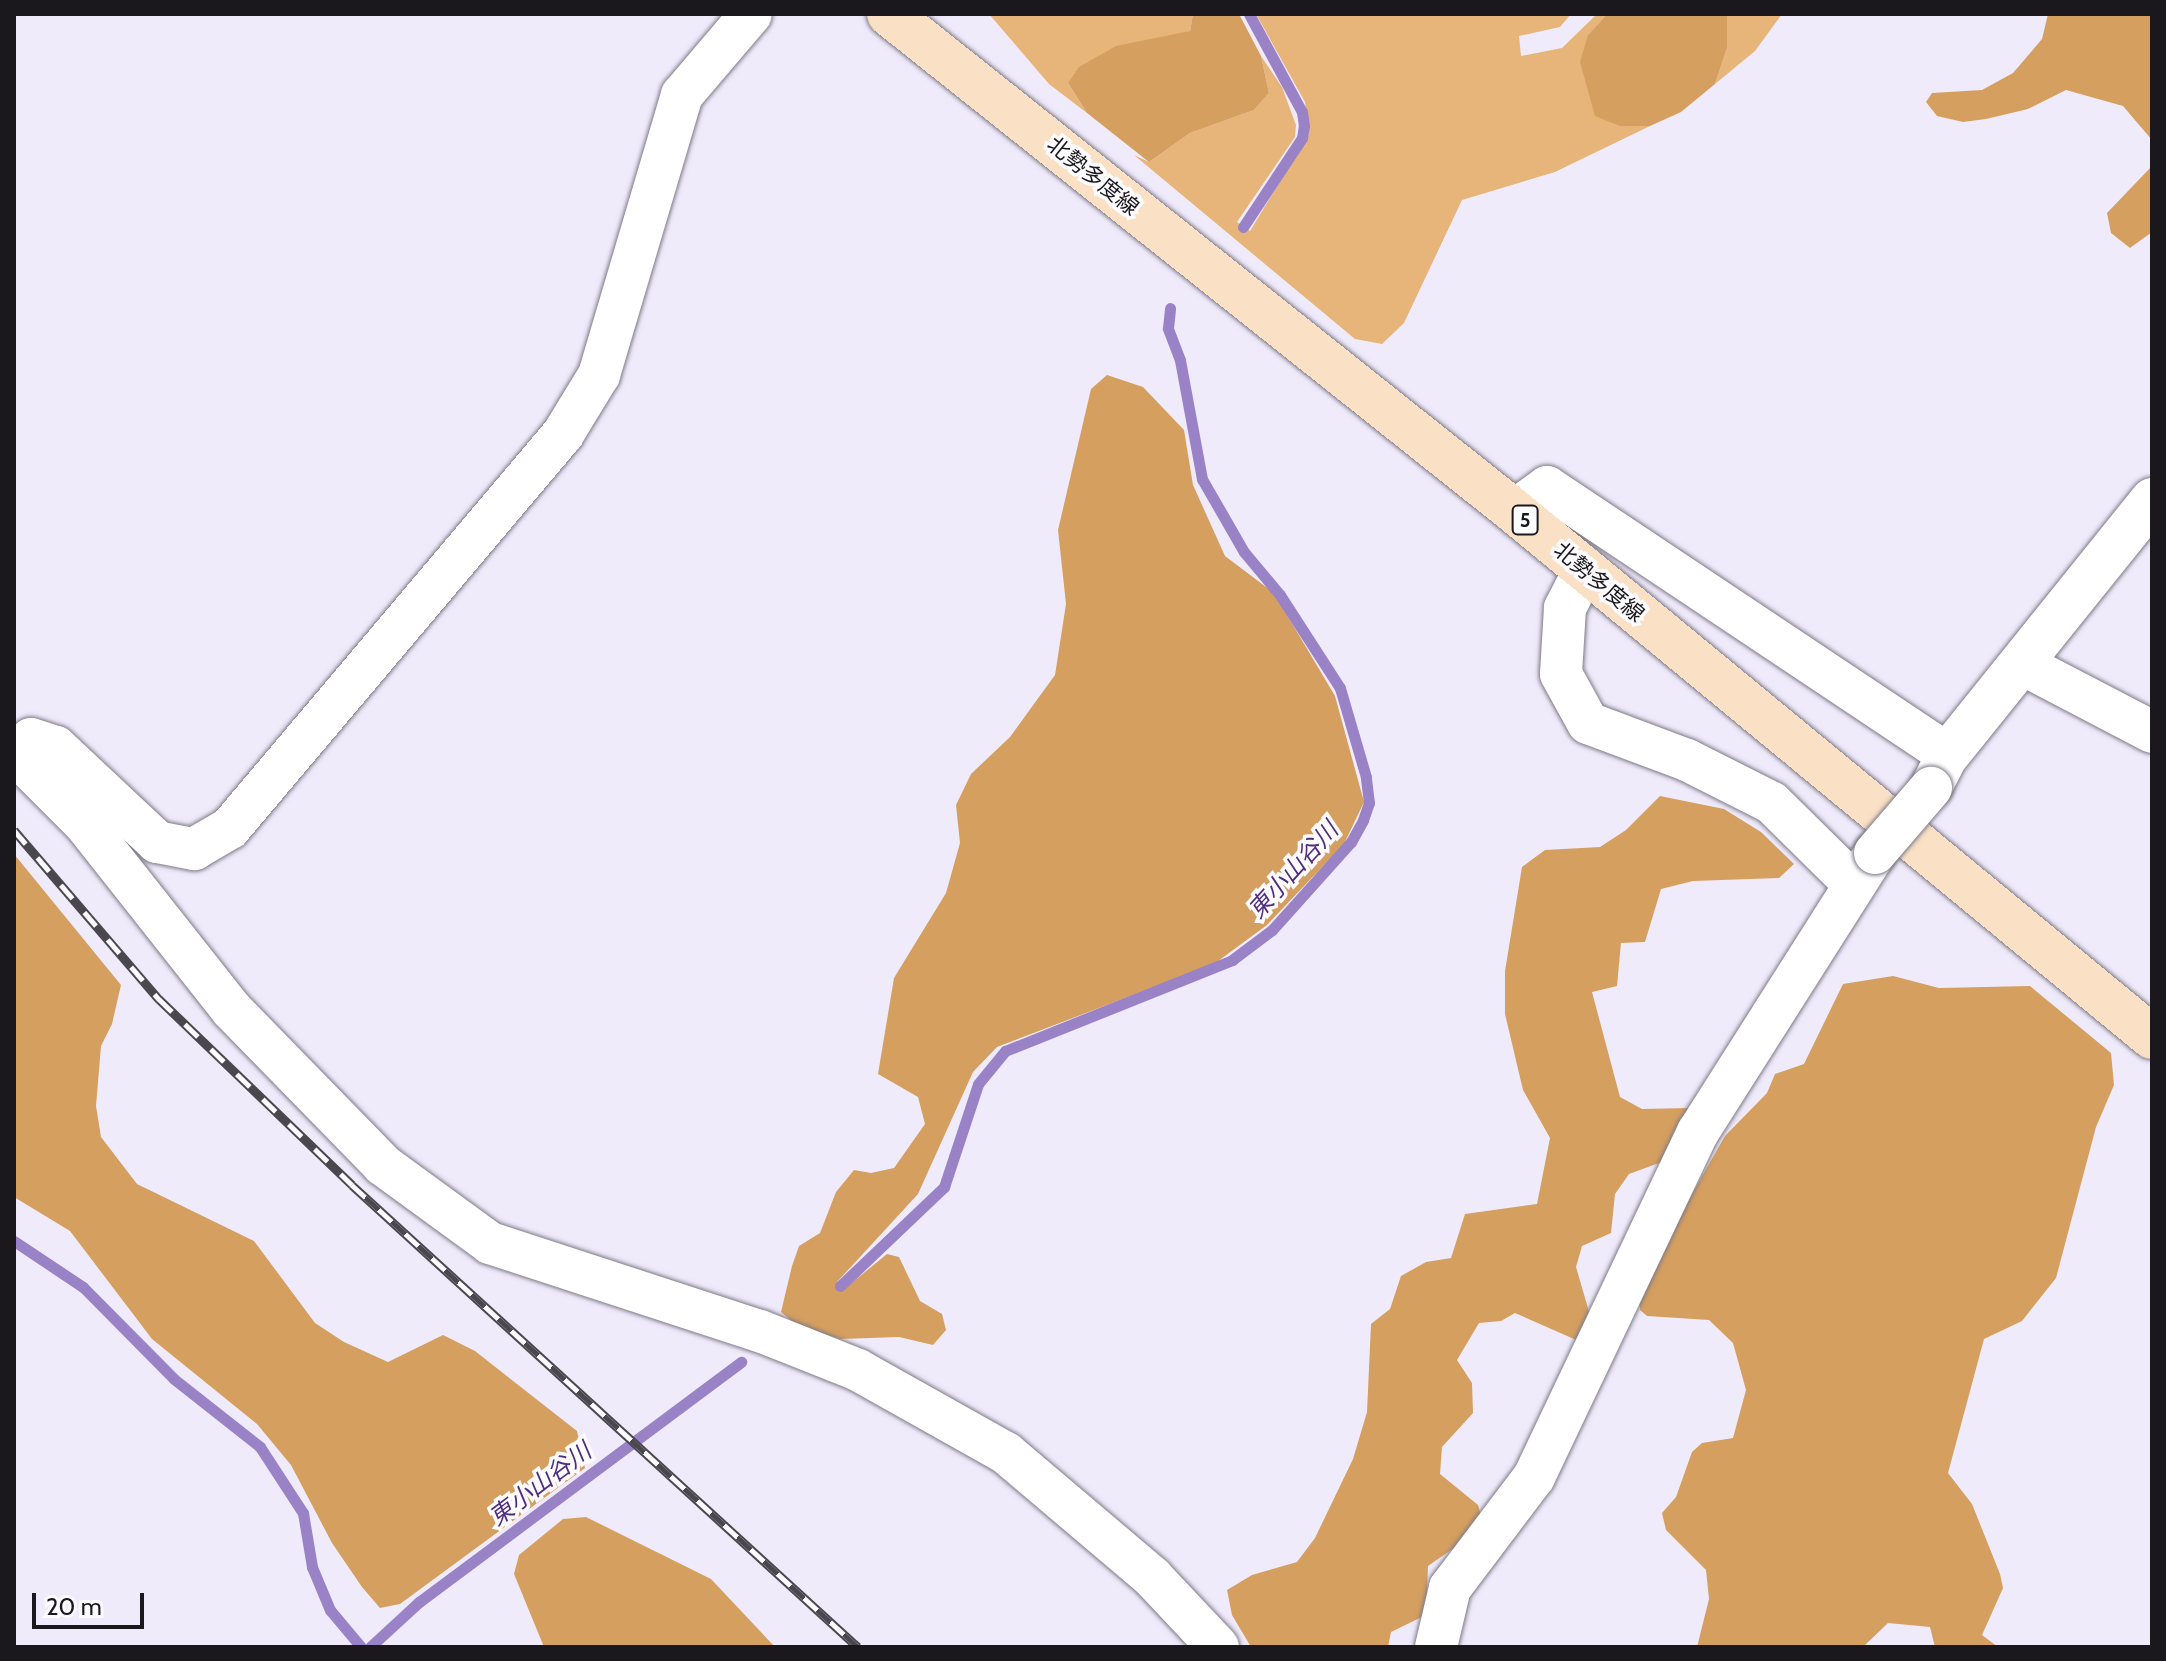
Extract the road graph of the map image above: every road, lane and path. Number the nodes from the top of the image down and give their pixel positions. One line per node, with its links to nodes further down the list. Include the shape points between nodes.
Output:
1 (751, 14): 8 (street, via 682,95 599,375 563,434 230,828 194,849 157,842 56,747 31,739)
2 (889, 14): 4 (main road, 北勢多度線 / 5)
3 (2152, 500): 6 (street)
4 (1514, 511): 5 (main road, 北勢多度線 / 5); 9 (street, via 1547,487)
5 (1584, 571): 10 (street, via 1565,608 1561,674 1588,723 1687,760 1772,803); 11 (main road, 北勢多度線 / 5)
6 (2024, 665): 7 (street); 9 (street)
7 (2152, 732)
8 (14, 753): 12 (street, via 85,824 232,1010 383,1165 490,1243 760,1331 858,1370 1006,1453 1152,1577)
9 (1940, 771): 10 (street, bridge)
10 (1864, 869): 13 (street, via 1698,1132 1534,1477 1450,1588)
11 (2152, 1037)
12 (1218, 1647)
13 (1436, 1647)

